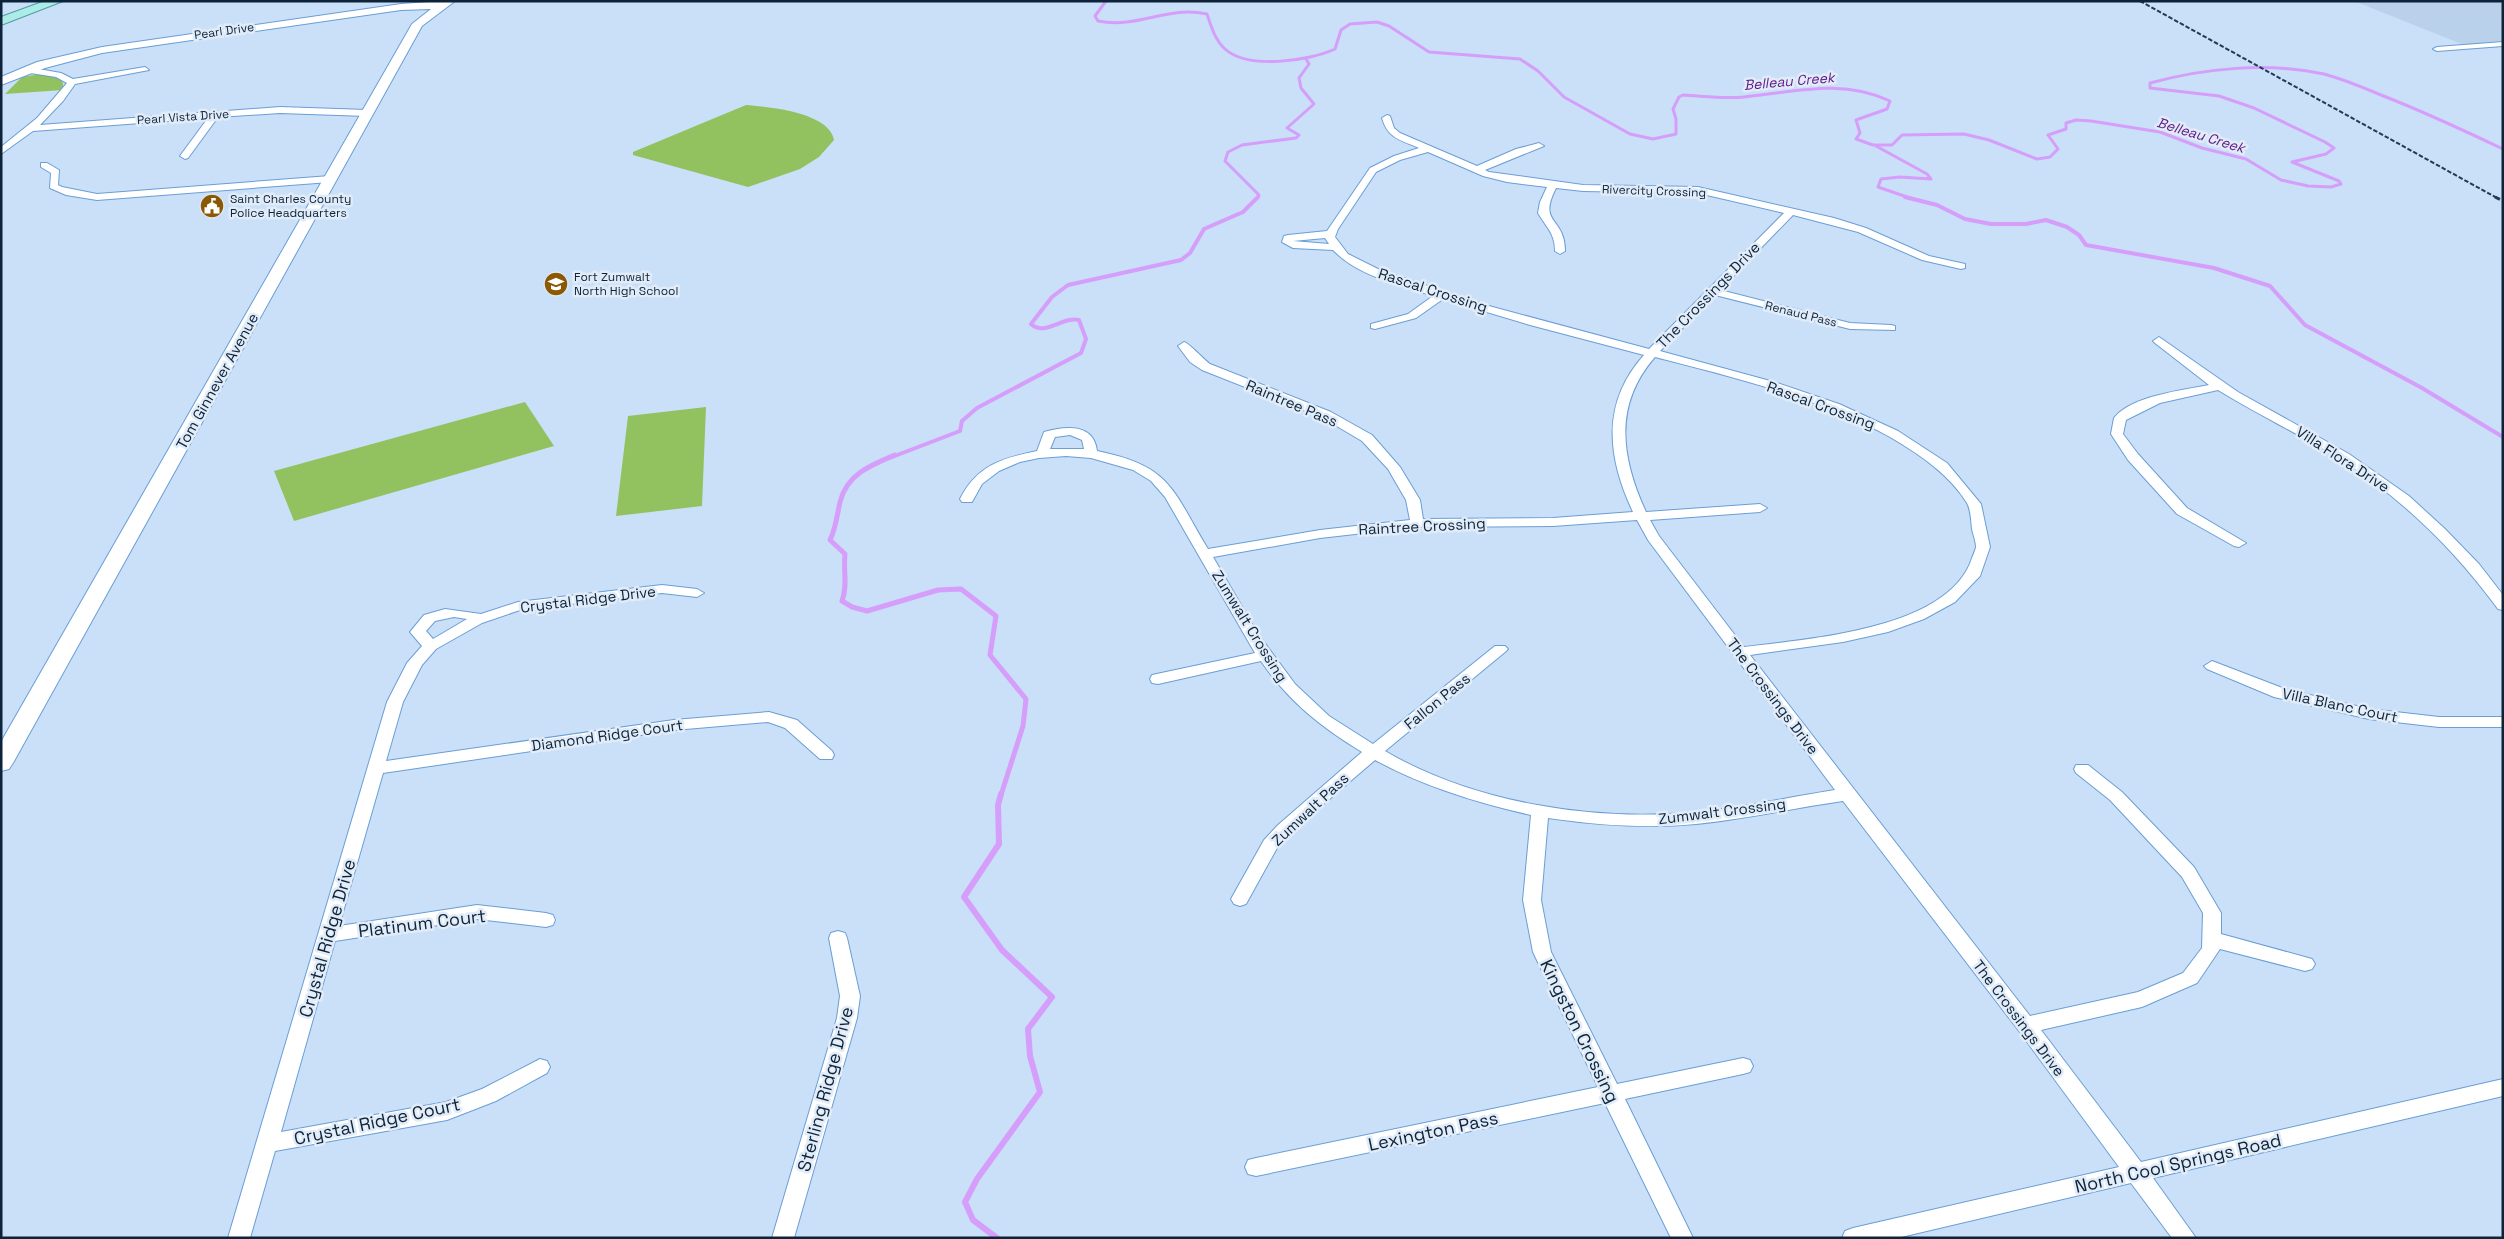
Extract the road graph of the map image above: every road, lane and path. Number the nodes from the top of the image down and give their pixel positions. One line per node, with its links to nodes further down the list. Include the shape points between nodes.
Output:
1 (53, 1): 4 (main road)
2 (58, 1): 4 (main road)
3 (445, 4): 7 (main road, Pearl Drive, via 401,7 139,44 79,54); 11 (main road, Tom Ginnever Avenue, via 418,24)
4 (1, 20)
5 (2503, 44): 6 (street)
6 (2438, 50)
7 (27, 70): 9 (main road, Pearl Drive); 10 (street, via 58,75)
8 (145, 70): 10 (street)
9 (1, 81)
10 (72, 82): 14 (street)
11 (370, 108): 12 (street, Pearl Vista Drive); 21 (main road, Tom Ginnever Avenue)
12 (215, 115): 14 (street, Pearl Vista Drive); 18 (street)
13 (1387, 118): 16 (street, Rivercity Crossing, via 1390,129)
14 (31, 128): 17 (street)
15 (1539, 146): 20 (street, via 1519,151)
16 (1426, 149): 20 (street, Rivercity Crossing); 24 (street, via 1381,164 1374,170)
17 (1, 151)
18 (185, 156)
19 (44, 165): 21 (street, via 56,172 53,186 58,190 97,197)
20 (1477, 170): 22 (street, Rivercity Crossing, via 1508,179)
21 (330, 179): 56 (main road, Tom Ginnever Avenue)
22 (1553, 185): 23 (street, Rivercity Crossing, via 1698,190); 26 (street, via 1543,207 1545,216 1559,234)
23 (1792, 210): 27 (street, Rivercity Crossing, via 1862,230 1926,258); 28 (street, The Crossings Drive)
24 (1331, 234): 25 (street); 25 (street, via 1295,236 1288,238 1287,242)
25 (1334, 247): 29 (street, Rascal Crossing, via 1353,262)
26 (1560, 251)
27 (1961, 266)
28 (1712, 291): 31 (street, Renaud Pass, via 1850,326); 34 (street, The Crossings Drive)
29 (1441, 295): 30 (street, via 1412,316); 34 (street, Rascal Crossing)
30 (1376, 326)
31 (1891, 328)
32 (2159, 341): 35 (street, Villa Flora Drive)
33 (1184, 346): 41 (street, Raintree Pass, via 1206,367 1327,415 1367,438 1393,467 1413,500)
34 (1651, 354): 40 (street, The Crossings Drive, via 1632,377 1619,424 1619,452 1624,476); 49 (street, Rascal Crossing, via 1796,394 1893,433 1950,470 1974,500 1984,532 1982,557 1970,581 1942,606 1909,622 1870,632)
35 (2221, 386): 42 (street, via 2170,396 2133,408 2120,418 2117,434 2133,457 2182,511); 45 (street, Villa Flora Drive, via 2365,470 2418,510 2454,544)
36 (1091, 453): 37 (street, Zumwalt Crossing); 37 (street, via 1087,437 1078,431 1061,430 1050,435); 43 (street, Zumwalt Crossing, via 1128,461 1157,479)
37 (1042, 455): 38 (street, Zumwalt Crossing, via 1022,458 993,470 975,482)
38 (967, 500)
39 (1760, 508): 40 (street, Raintree Crossing)
40 (1641, 515): 41 (street, Raintree Crossing, via 1553,522); 49 (street, The Crossings Drive, via 1653,536)
41 (1417, 524): 43 (street, Raintree Crossing, via 1320,534)
42 (2239, 543)
43 (1204, 554): 50 (street, Zumwalt Crossing)
44 (697, 593): 46 (street, Crystal Ridge Drive, via 662,589 600,594 518,606)
45 (2503, 606)
46 (481, 618): 47 (street, Crystal Ridge Drive); 47 (street, Crystal Ridge Drive, via 446,612 425,620 418,632)
47 (431, 646): 57 (street, Crystal Ridge Drive, via 415,663 395,702)
48 (1500, 649): 54 (street, Fallon Pass)
49 (1740, 652): 59 (street, The Crossings Drive)
50 (1266, 655): 52 (street); 54 (street, Zumwalt Crossing, via 1290,689 1325,721)
51 (2212, 666): 53 (street, Villa Blanc Court, via 2280,693 2369,714 2439,722)
52 (1158, 679)
53 (2503, 722)
54 (1373, 752): 60 (street, Zumwalt Crossing, via 1449,787); 61 (street, Zumwalt Pass, via 1270,844)
55 (826, 755): 57 (street, Diamond Ridge Court, via 791,724 769,718 674,725)
56 (1, 763)
57 (376, 768): 63 (street, Crystal Ridge Drive)
58 (2082, 769): 65 (street, via 2116,796 2188,872 2212,914)
59 (1847, 794): 60 (street, Zumwalt Crossing, via 1677,820 1602,819); 67 (street, The Crossings Drive)
60 (1540, 810): 71 (street, Kingston Crossing, via 1532,900 1542,952)
61 (1240, 899)
62 (546, 920): 63 (street, Platinum Court, via 477,912)
63 (327, 935): 72 (street, Crystal Ridge Drive)
64 (838, 938): 76 (street, Sterling Ridge Drive, via 850,996 846,1018)
65 (2211, 939): 66 (street); 67 (street, via 2211,949 2190,978 2142,999)
66 (2306, 964)
67 (2026, 1025): 74 (street, The Crossings Drive)
68 (1744, 1066): 71 (street, Lexington Pass)
69 (540, 1067): 72 (street, Crystal Ridge Court, via 489,1095 447,1111)
70 (2503, 1087): 74 (street, North Cool Springs Road)
71 (1610, 1094): 73 (street, Lexington Pass); 77 (street, Kingston Crossing)
72 (267, 1143): 75 (street, Crystal Ridge Drive)
73 (1256, 1168)
74 (2136, 1173): 78 (street, North Cool Springs Road); 79 (street, The Crossings Drive)
75 (239, 1238)
76 (783, 1238)
77 (1682, 1238)
78 (1853, 1238)
79 (2185, 1238)

